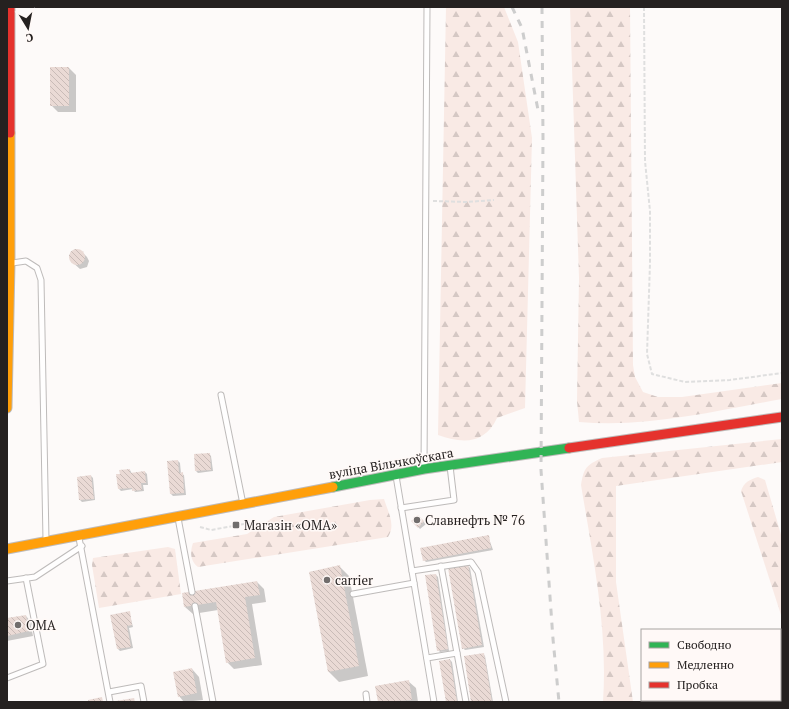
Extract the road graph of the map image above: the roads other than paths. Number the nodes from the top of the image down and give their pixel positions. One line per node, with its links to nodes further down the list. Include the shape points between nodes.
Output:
1 (10, 7): 3 (main road)
2 (427, 7): 8 (lane)
3 (8, 263): 5 (main road); 14 (lane, via 26,261 37,268 41,280)
4 (221, 395): 10 (lane)
5 (7, 408)
6 (782, 417): 7 (main road, вуліца Вільчкоўскага)
7 (450, 465): 8 (main road, вуліца Вільчкоўскага); 11 (lane, via 454,500)
8 (424, 469): 9 (main road, вуліца Вільчкоўскага)
9 (395, 474): 10 (main road, вуліца Вільчкоўскага); 11 (lane)
10 (243, 505): 12 (main road, вуліца Вільчкоўскага)
11 (401, 508): 18 (lane)
12 (177, 518): 13 (main road, вуліца Вільчкоўскага); 22 (lane)
13 (79, 536): 14 (main road, вуліца Вільчкоўскага); 15 (lane)
14 (46, 542): 16 (main road, вуліца Вільчкоўскага)
15 (82, 546): 19 (lane, via 35,577); 28 (lane)
16 (7, 549)
17 (441, 566): 18 (lane); 25 (lane); 36 (lane, via 471,562 478,572)
18 (412, 571): 21 (lane)
19 (26, 578): 20 (lane); 27 (lane, via 43,664)
20 (7, 581)
21 (414, 584): 23 (lane); 26 (lane)
22 (192, 592)
23 (353, 594)
24 (195, 606): 32 (lane)
25 (457, 653): 26 (lane); 35 (lane)
26 (427, 658): 34 (lane)
27 (7, 678)
28 (109, 692): 30 (lane); 31 (lane, via 141,686)
29 (366, 694): 33 (lane)
30 (110, 702)
31 (144, 702)
32 (213, 702)
33 (367, 702)
34 (434, 702)
35 (466, 702)
36 (506, 702)

